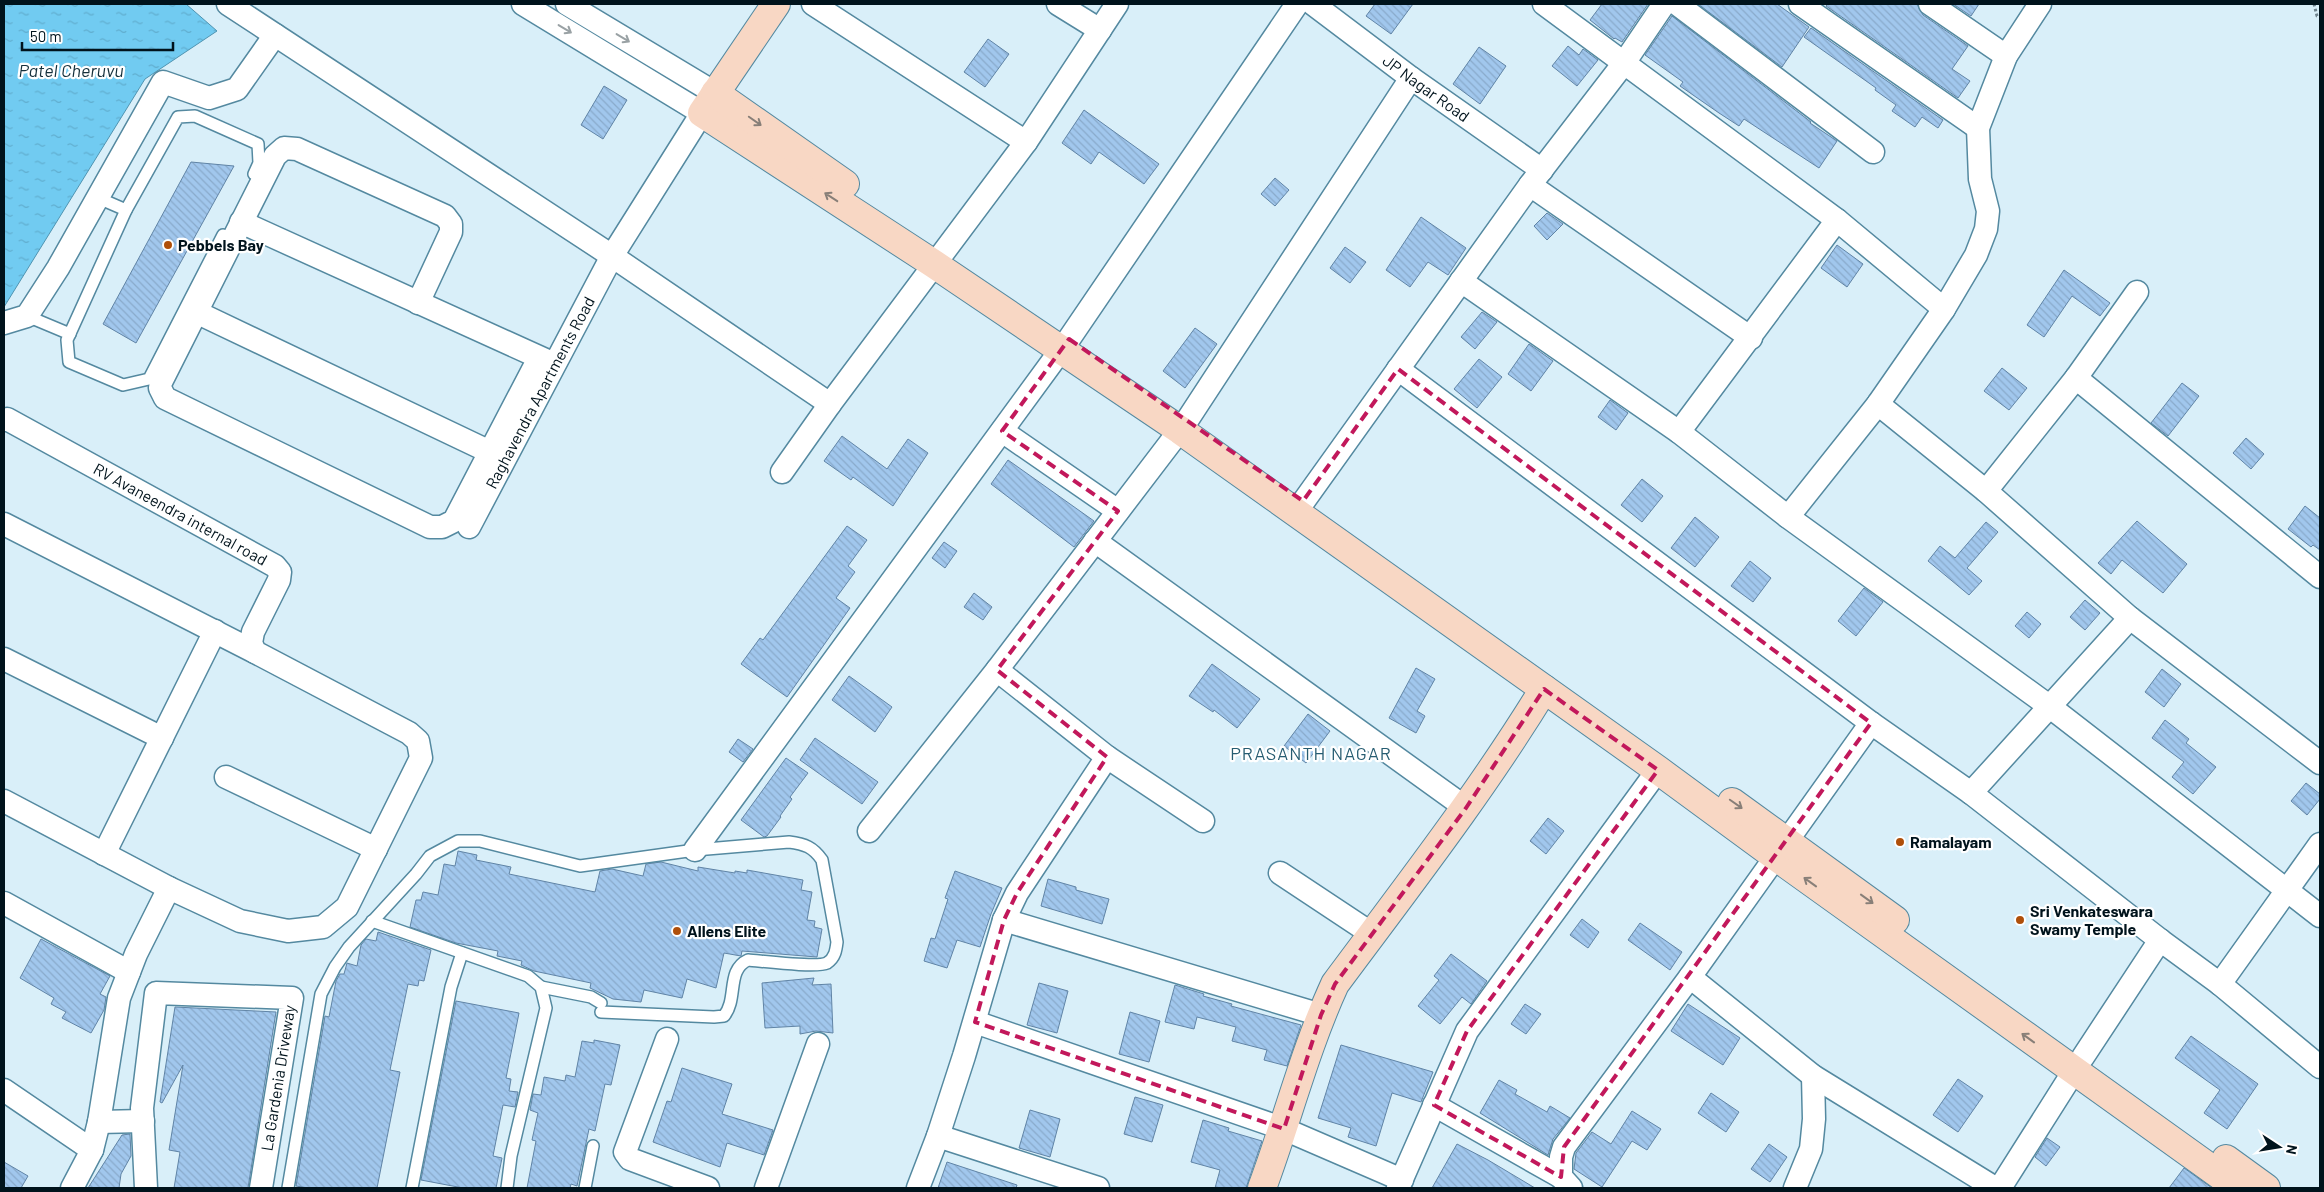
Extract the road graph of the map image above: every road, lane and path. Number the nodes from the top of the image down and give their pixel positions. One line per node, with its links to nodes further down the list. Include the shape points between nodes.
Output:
1 (228, 4): 17 (street)
2 (523, 4): 24 (street, one-way to 24)
3 (567, 4): 24 (street, one-way to 24)
4 (776, 4): 24 (street)
5 (814, 4): 26 (street)
6 (1058, 4): 19 (street)
7 (1117, 4): 19 (street)
8 (1297, 4): 44 (street)
9 (1313, 4): 23 (street, JP Nagar Road)
10 (1544, 4): 22 (street)
11 (1664, 4): 22 (street)
12 (1677, 4): 27 (street)
13 (1800, 4): 25 (street)
14 (1930, 4): 21 (street)
15 (2040, 4): 21 (street)
16 (2314, 4): 18 (path)
17 (257, 12): 20 (street)
18 (2320, 17)
19 (1100, 30): 26 (street)
20 (275, 35): 29 (street, via 237,89 209,98 163,82); 33 (street)
21 (2006, 56): 25 (street)
22 (1624, 63): 28 (street); 31 (street)
23 (1411, 78): 28 (street, JP Nagar Road); 51 (street)
24 (708, 103): 33 (street, Raghavendra Apartments Road); 34 (street)
25 (1978, 128): 38 (street, via 1980,179 1988,212 1986,229 1976,254)
26 (1026, 142): 34 (street)
27 (1873, 152)
28 (1536, 178): 35 (street); 43 (street, JP Nagar Road)
29 (96, 197): 30 (lane); 40 (street, via 58,268)
30 (126, 210): 42 (lane); 42 (lane, via 178,117 195,116 258,144 259,163 149,379 122,384 69,362 67,340)
31 (1837, 220): 38 (street); 43 (street)
32 (241, 222): 37 (street); 37 (street, via 275,156 284,148 306,152 445,216 451,224 451,232); 39 (street)
33 (612, 256): 45 (street, Raghavendra Apartments Road); 48 (street)
34 (939, 259): 44 (street); 48 (street)
35 (1461, 281): 46 (street); 53 (street)
36 (2137, 292): 47 (street)
37 (418, 303): 45 (street)
38 (1944, 309): 49 (street)
39 (196, 312): 54 (street); 54 (street, via 161,382 165,398 430,527 442,527 454,521)
40 (27, 316): 41 (street); 42 (lane)
41 (4, 323)
42 (70, 334)
43 (1751, 338): 53 (street)
44 (1065, 344): 51 (street); 52 (street)
45 (547, 361): 54 (street); 61 (street, Raghavendra Apartments Road)
46 (1398, 369): 57 (street); 71 (street)
47 (2076, 378): 56 (street); 63 (street)
48 (830, 404): 55 (street)
49 (1878, 404): 56 (street); 59 (street)
50 (4, 420): 66 (street, RV Avaneendra internal road, via 275,566 280,572 280,580 253,632 251,643)
51 (1184, 425): 57 (street); 58 (street)
52 (1002, 431): 58 (street); 85 (street)
53 (1679, 432): 59 (street)
54 (490, 452)
55 (782, 472)
56 (1986, 491): 64 (street)
57 (1300, 506): 69 (street); 83 (street, one-way to 83)
58 (1118, 511): 62 (street)
59 (1788, 517): 70 (street)
60 (4, 524): 65 (street)
61 (469, 528)
62 (1095, 541): 68 (street); 79 (street)
63 (2320, 577)
64 (2130, 618): 70 (street); 74 (street)
65 (215, 632): 66 (street); 72 (street)
66 (255, 652): 84 (street, via 409,732 418,741 421,758)
67 (4, 659): 72 (street)
68 (997, 670): 73 (street); 81 (street)
69 (1544, 689): 75 (street); 79 (street)
70 (2049, 706): 77 (street); 89 (street)
71 (1871, 723): 77 (street); 83 (street)
72 (162, 738): 86 (street)
73 (1107, 757): 80 (street); 92 (street, via 1017,893)
74 (2320, 763)
75 (1658, 770): 83 (street); 109 (street, via 1467,1030)
76 (226, 777): 84 (street)
77 (1971, 793): 95 (street)
78 (4, 802): 86 (street)
79 (1466, 808): 94 (street)
80 (1202, 821)
81 (869, 831)
82 (2320, 844): 89 (street)
83 (1780, 848): 98 (street); 105 (street)
84 (376, 849): 88 (street, via 347,907 323,927 288,931 240,921)
85 (695, 850): 93 (lane, via 580,866 480,841 458,841 430,856); 100 (lane, via 789,842 804,844 815,851 822,860 837,942 835,955 827,963 815,965 748,960 740,964 735,972 730,1008 724,1016 601,1007 592,997)
86 (104, 854): 88 (street)
87 (1280, 872): 94 (street)
88 (169, 888): 97 (street)
89 (2288, 889): 91 (street); 99 (street)
90 (4, 903): 97 (street)
91 (2320, 916)
92 (1004, 920): 101 (street); 102 (street)
93 (372, 921): 96 (lane); 121 (lane, via 335,968 321,994)
94 (1372, 934): 101 (street, via 1335,984)
95 (2160, 940): 99 (street); 105 (street)
96 (462, 952): 100 (lane, via 528,976); 122 (lane, via 451,987)
97 (129, 972): 111 (street, via 119,998)
98 (1690, 977): 107 (street); 116 (street, via 1564,1147 1561,1157)
99 (2220, 984): 106 (street)
100 (541, 987): 123 (lane, via 546,1008 511,1156)
101 (1321, 1015): 112 (street)
102 (975, 1022): 112 (street); 113 (street)
103 (667, 1039): 125 (street, via 630,1136 626,1156)
104 (818, 1044): 126 (street)
105 (2078, 1064): 132 (street); 133 (street); 134 (street)
106 (2320, 1067)
107 (1813, 1076): 130 (street, via 1811,1149); 131 (street)
108 (4, 1090): 115 (street)
109 (1434, 1105): 116 (street); 117 (street)
110 (143, 1121): 111 (street); 119 (street, La Gardenia Driveway); 120 (street, La Gardenia Driveway, via 156,993 292,998)
111 (99, 1122): 115 (street)
112 (1284, 1129): 117 (street); 129 (street)
113 (938, 1136): 127 (street); 128 (street)
114 (593, 1146): 124 (lane)
115 (92, 1150): 118 (street)
116 (1566, 1183)
117 (1400, 1184)
118 (72, 1188)
119 (146, 1188)
120 (261, 1188)
121 (288, 1188)
122 (412, 1188)
123 (508, 1188)
124 (584, 1188)
125 (708, 1188)
126 (766, 1188)
127 (918, 1188)
128 (1098, 1188)
129 (1262, 1188)
130 (1795, 1188)
131 (1995, 1188)
132 (2000, 1188)
133 (2238, 1188)
134 (2266, 1188)

